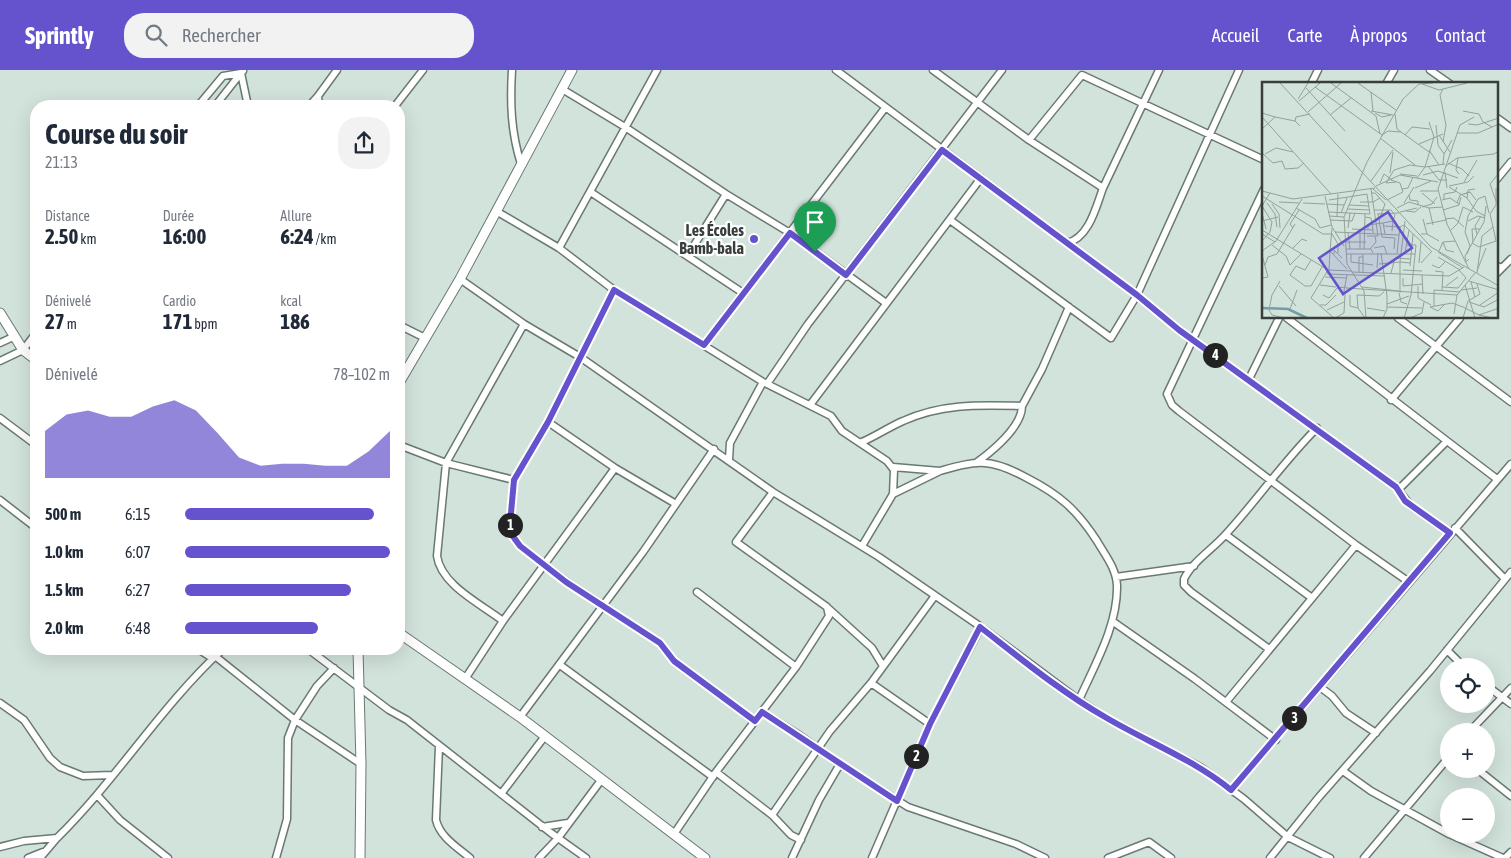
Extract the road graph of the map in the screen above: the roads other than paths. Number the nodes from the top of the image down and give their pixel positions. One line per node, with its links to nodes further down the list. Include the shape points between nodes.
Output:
1 (337, 70): 20 (street)
2 (423, 70): 26 (street)
3 (512, 70): 38 (street, via 511,121)
4 (572, 70): 19 (street)
5 (657, 70): 31 (street)
6 (836, 70): 29 (street)
7 (934, 70): 28 (street)
8 (1002, 70): 28 (street)
9 (1159, 70): 27 (street)
10 (1239, 70): 33 (street)
11 (1318, 70): 16 (street)
12 (1394, 70): 17 (street)
13 (1430, 70): 18 (street)
14 (242, 72): 21 (street, via 222,76); 22 (street); 23 (street)
15 (1084, 73): 27 (street); 34 (street)
16 (1312, 82)
17 (1387, 82)
18 (1447, 82)
19 (562, 89): 31 (street); 38 (street)
20 (318, 96): 24 (street); 25 (street)
21 (203, 100)
22 (220, 100)
23 (247, 100)
24 (314, 100)
25 (318, 100)
26 (400, 100)
27 (1145, 103): 33 (street); 41 (street)
28 (978, 104): 34 (street); 35 (street)
29 (885, 108): 35 (street); 47 (street)
30 (1498, 119): 32 (street)
31 (625, 127): 42 (street); 44 (street)
32 (1511, 128)
33 (1210, 133): 36 (street); 57 (street)
34 (1029, 140): 41 (street)
35 (942, 150): 39 (street); 53 (street)
36 (1262, 159)
37 (1511, 162): 40 (street)
38 (521, 164): 45 (street)
39 (981, 178): 46 (street); 48 (street)
40 (1498, 178)
41 (1103, 188): 48 (street, via 1082,233 1075,241)
42 (592, 192): 49 (street); 50 (street)
43 (1262, 193): 69 (street)
44 (726, 194): 47 (street); 50 (street)
45 (496, 211): 49 (street); 54 (street)
46 (950, 220): 58 (street); 59 (street)
47 (790, 233): 53 (street); 56 (street)
48 (1067, 243): 57 (street)
49 (559, 248): 55 (street)
50 (688, 254): 56 (street)
51 (1511, 259): 52 (street)
52 (1499, 269)
53 (846, 275): 58 (street); 80 (street)
54 (460, 279): 65 (street); 68 (street)
55 (614, 290): 72 (street); 76 (street)
56 (743, 292): 72 (street)
57 (1137, 295): 59 (street, via 1111,338); 69 (street)
58 (886, 303): 83 (street)
59 (1069, 307): 84 (street)
60 (0, 313): 67 (street)
61 (1279, 319): 79 (street)
62 (1288, 319): 81 (street)
63 (1399, 319): 73 (street)
64 (1459, 319): 73 (street)
65 (524, 324): 76 (street); 94 (street)
66 (405, 328): 68 (street)
67 (13, 337): 71 (street); 74 (street)
68 (424, 338): 78 (street)
69 (1194, 340): 79 (street); 102 (street, via 1169,388 1168,400)
70 (30, 341): 74 (street)
71 (0, 343)
72 (704, 345): 80 (street)
73 (1436, 346): 81 (street); 82 (street)
74 (23, 350): 75 (street); 77 (street)
75 (30, 355)
76 (580, 357): 86 (street); 92 (street)
77 (0, 361)
78 (405, 372)
79 (1249, 379): 87 (street)
80 (765, 383): 83 (street); 93 (street, via 730,443)
81 (1391, 400): 89 (street)
82 (1511, 402)
83 (810, 405): 90 (street, via 831,416 842,431)
84 (1022, 406): 90 (street, via 943,408 903,421); 95 (street, via 1014,426)
85 (0, 418): 88 (street)
86 (548, 422): 98 (street); 101 (street)
87 (1316, 428): 102 (street); 103 (street)
88 (30, 440)
89 (1447, 441): 100 (street); 103 (street)
90 (862, 442): 97 (street)
91 (405, 447): 94 (street)
92 (714, 449): 93 (street); 107 (street)
93 (729, 459): 104 (street)
94 (446, 463): 101 (street); 124 (street, via 438,565 453,583)
95 (976, 463): 99 (street); 116 (street, via 1008,468 1058,495 1087,525)
96 (1511, 464): 100 (street)
97 (893, 466): 99 (street); 105 (street)
98 (615, 468): 107 (street); 113 (street)
99 (940, 471): 105 (street)
100 (1497, 479): 109 (street)
101 (514, 480): 113 (street, via 512,535 520,546)
102 (1269, 480): 110 (street); 111 (street)
103 (1399, 489): 109 (street, via 1405,501)
104 (773, 492): 112 (street); 123 (street, via 736,542)
105 (894, 494): 112 (street)
106 (0, 500): 108 (street)
107 (676, 504): 122 (street)
108 (30, 523)
109 (1453, 530): 117 (street); 118 (street)
110 (1226, 534): 114 (street); 121 (street)
111 (1356, 545): 118 (street); 121 (street)
112 (862, 546): 120 (street)
113 (545, 565): 122 (street); 124 (street)
114 (1194, 566): 116 (street); 128 (street, via 1184,579 1187,589)
115 (1511, 572): 117 (street)
116 (1116, 577): 125 (street, via 1117,596)
117 (1504, 579): 129 (street)
118 (1409, 582): 142 (street)
119 (697, 592): 138 (street)
120 (934, 597): 126 (street); 137 (street)
121 (1312, 598): 128 (street)
122 (603, 605): 136 (street); 154 (street, via 660,643 674,661)
123 (829, 609): 137 (street, via 872,648); 138 (street, via 828,618)
124 (503, 621): 140 (street)
125 (1112, 621): 147 (street); 148 (street)
126 (980, 627): 147 (street); 156 (street)
127 (405, 637): 140 (street)
128 (1269, 649): 148 (street)
129 (1446, 650): 135 (street); 157 (street)
130 (210, 655): 134 (street)
131 (216, 655): 134 (street)
132 (316, 655): 139 (street)
133 (358, 655): 143 (street)
134 (214, 657): 153 (street); 166 (street)
135 (1454, 658)
136 (560, 665): 152 (street); 167 (street)
137 (883, 666): 141 (street)
138 (796, 667): 151 (street)
139 (334, 668): 143 (street); 153 (street, via 317,686)
140 (465, 679): 152 (street)
141 (872, 683): 156 (street); 161 (street)
142 (1320, 687): 157 (street, via 1346,713); 159 (street)
143 (360, 688): 160 (street); 162 (street)
144 (1511, 688): 146 (street)
145 (1495, 692): 146 (street)
146 (1501, 697): 150 (street); 155 (street)
147 (1079, 700): 170 (street, via 1106,718 1200,767)
148 (1226, 702): 159 (street)
149 (0, 703): 166 (street, via 24,720 60,767 83,776)
150 (1511, 704)
151 (762, 712): 154 (street); 161 (street)
152 (520, 717): 158 (street)
153 (295, 720): 162 (street); 192 (street, via 288,738 287,819)
154 (755, 721): 167 (street)
155 (1477, 723)
156 (930, 724): 174 (street)
157 (1376, 733): 165 (street)
158 (545, 736): 169 (street); 171 (street)
159 (1276, 740): 170 (street)
160 (439, 746): 171 (street); 194 (street, via 438,828)
161 (818, 748): 163 (street); 176 (street)
162 (361, 764): 193 (street)
163 (840, 764): 174 (street); 184 (street)
164 (1440, 767): 175 (street)
165 (1342, 771): 175 (street); 181 (street)
166 (112, 775): 172 (street)
167 (714, 775): 176 (street); 180 (street)
168 (1488, 778): 173 (street)
169 (602, 780): 177 (street); 180 (street)
170 (1231, 790): 181 (street)
171 (500, 794): 178 (street)
172 (97, 796): 182 (street); 191 (street, via 120,820)
173 (1511, 796)
174 (897, 801): 198 (street); 199 (street, via 1016,844)
175 (1404, 809): 179 (street); 204 (street)
176 (772, 815): 184 (street, via 791,835)
177 (568, 824): 178 (street); 183 (street)
178 (542, 827): 183 (street)
179 (1440, 829)
180 (674, 834): 189 (street)
181 (1288, 837): 202 (street); 203 (street)
182 (57, 838): 186 (street); 188 (street)
183 (558, 838): 195 (street); 196 (street)
184 (801, 840): 197 (street)
185 (1470, 843): 205 (street)
186 (0, 847)
187 (1511, 852): 205 (street)
188 (42, 855): 190 (street)
189 (702, 857)
190 (28, 858)
191 (168, 858)
192 (276, 858)
193 (360, 858)
194 (470, 858)
195 (538, 858)
196 (586, 858)
197 (792, 858)
198 (872, 858)
199 (1045, 858)
200 (1108, 858): 201 (street, via 1149,842)
201 (1171, 858)
202 (1270, 858)
203 (1330, 858)
204 (1364, 858)
205 (1504, 858)

